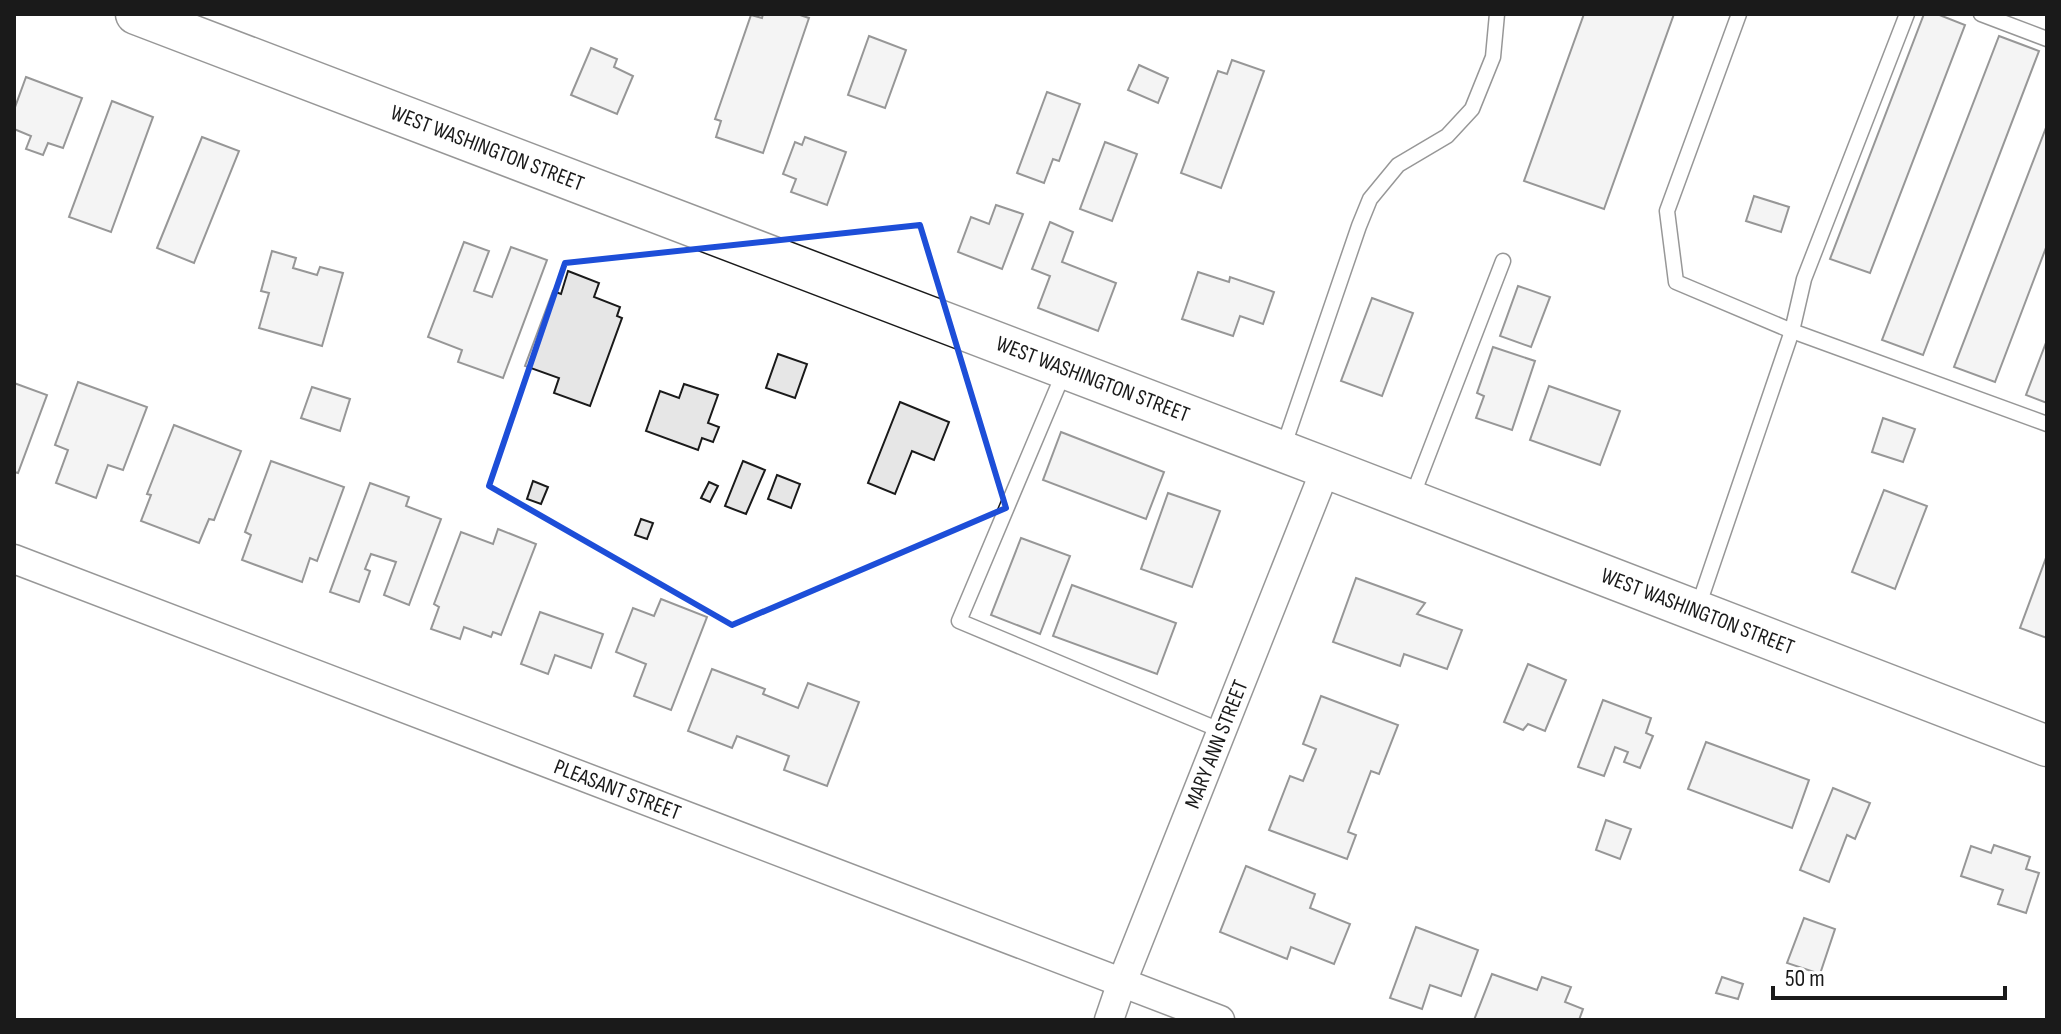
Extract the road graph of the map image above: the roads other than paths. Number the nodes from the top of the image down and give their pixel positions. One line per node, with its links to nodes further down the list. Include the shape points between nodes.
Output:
1 (136, 14): 9 (main road, WEST WASHINGTON STREET)
2 (1497, 14): 11 (lane, via 1493,57 1472,109 1447,136 1398,165 1370,199)
3 (1739, 14): 8 (lane, via 1667,211 1676,282)
4 (1907, 14): 8 (lane, via 1804,279)
5 (1981, 14): 6 (lane)
6 (2047, 39)
7 (1503, 261): 13 (lane)
8 (1792, 331): 10 (lane); 15 (lane)
9 (1065, 368): 11 (main road, WEST WASHINGTON STREET); 16 (lane, via 959,621)
10 (2047, 424)
11 (1282, 451): 12 (main road, WEST WASHINGTON STREET)
12 (1326, 468): 13 (main road, WEST WASHINGTON STREET); 16 (street, MARY ANN STREET)
13 (1410, 501): 15 (main road, WEST WASHINGTON STREET)
14 (14, 559): 18 (street, PLEASANT STREET)
15 (1696, 611): 17 (main road, WEST WASHINGTON STREET)
16 (1222, 731): 18 (street, MARY ANN STREET)
17 (2047, 746)
18 (1122, 982): 19 (street, MARY ANN STREET); 20 (street, PLEASANT STREET)
19 (1109, 1020)
20 (1220, 1020)

